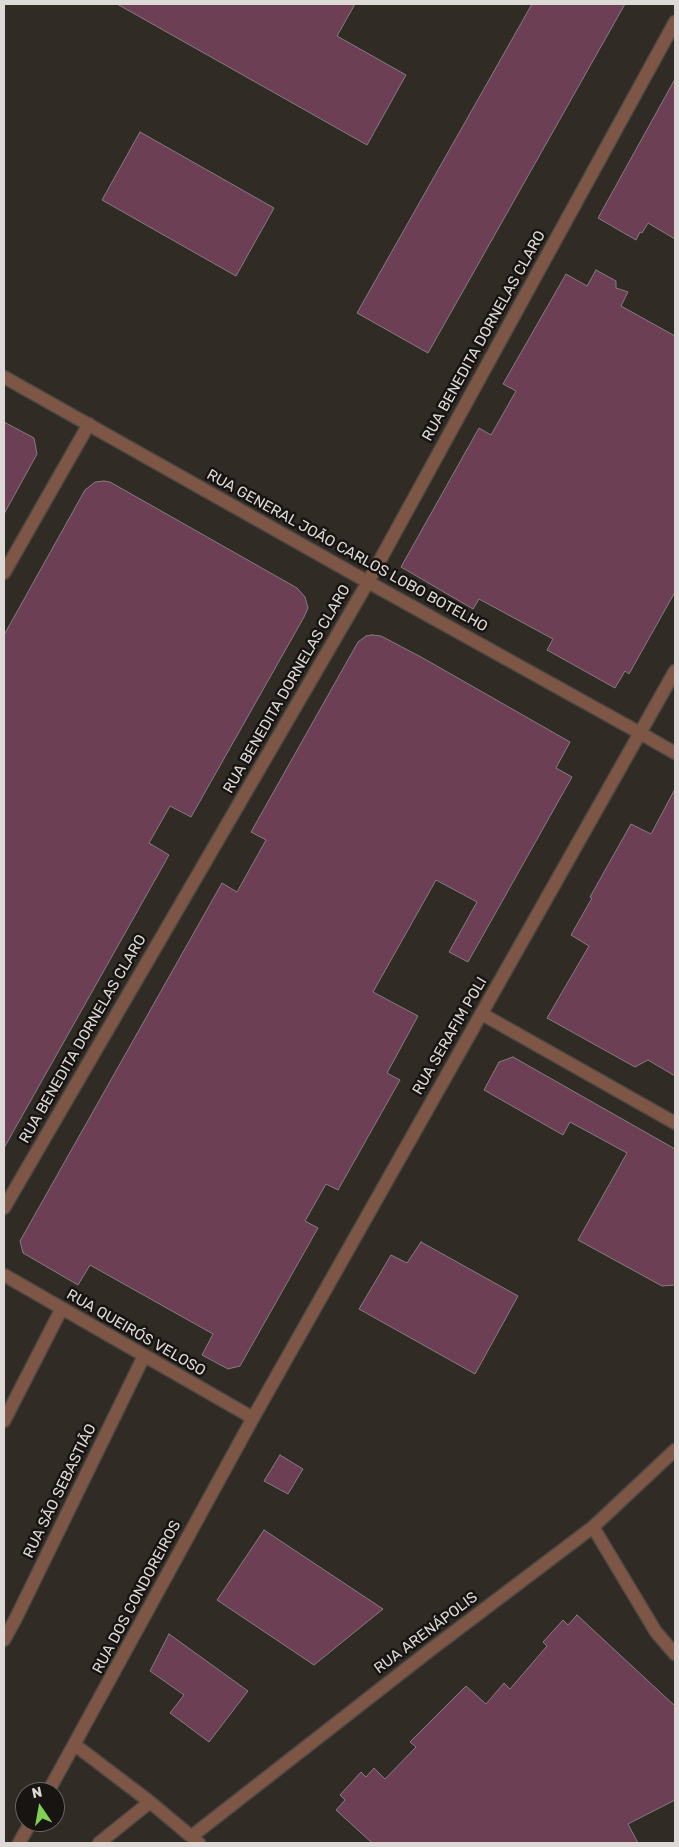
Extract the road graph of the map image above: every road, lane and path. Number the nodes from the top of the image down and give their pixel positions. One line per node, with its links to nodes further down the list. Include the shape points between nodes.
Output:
1 (675, 22): 5 (street, RUA BENEDITA DORNELAS CLARO)
2 (4, 377): 3 (street, RUA GENERAL JOÃO CARLOS LOBO BOTELHO)
3 (89, 424): 4 (street); 5 (street, RUA GENERAL JOÃO CARLOS LOBO BOTELHO)
4 (4, 573)
5 (368, 582): 7 (street, RUA GENERAL JOÃO CARLOS LOBO BOTELHO); 11 (street, RUA BENEDITA DORNELAS CLARO)
6 (675, 671): 7 (street, RUA SERAFIM POLI)
7 (640, 732): 8 (street, RUA GENERAL JOÃO CARLOS LOBO BOTELHO); 9 (street, RUA SERAFIM POLI)
8 (675, 753)
9 (482, 1014): 10 (street); 15 (street, RUA SERAFIM POLI)
10 (675, 1123)
11 (4, 1208)
12 (4, 1276): 13 (street, RUA QUEIRÓS VELOSO)
13 (61, 1310): 14 (street, RUA QUEIRÓS VELOSO); 16 (street)
14 (144, 1356): 15 (street, RUA QUEIRÓS VELOSO); 19 (street, RUA SÃO SEBASTIÃO)
15 (253, 1418): 21 (street, RUA DOS CONDOREIROS)
16 (4, 1421)
17 (675, 1450): 18 (street, RUA ARENÁPOLIS)
18 (593, 1527): 20 (street, via 656,1632); 25 (street, RUA ARENÁPOLIS, via 430,1651)
19 (4, 1640)
20 (675, 1654)
21 (75, 1745): 22 (street, RUA DOS CONDOREIROS); 23 (street)
22 (54, 1782)
23 (150, 1802): 25 (street); 27 (street)
24 (25, 1832): 26 (street)
25 (195, 1840)
26 (19, 1843)
27 (99, 1843)

